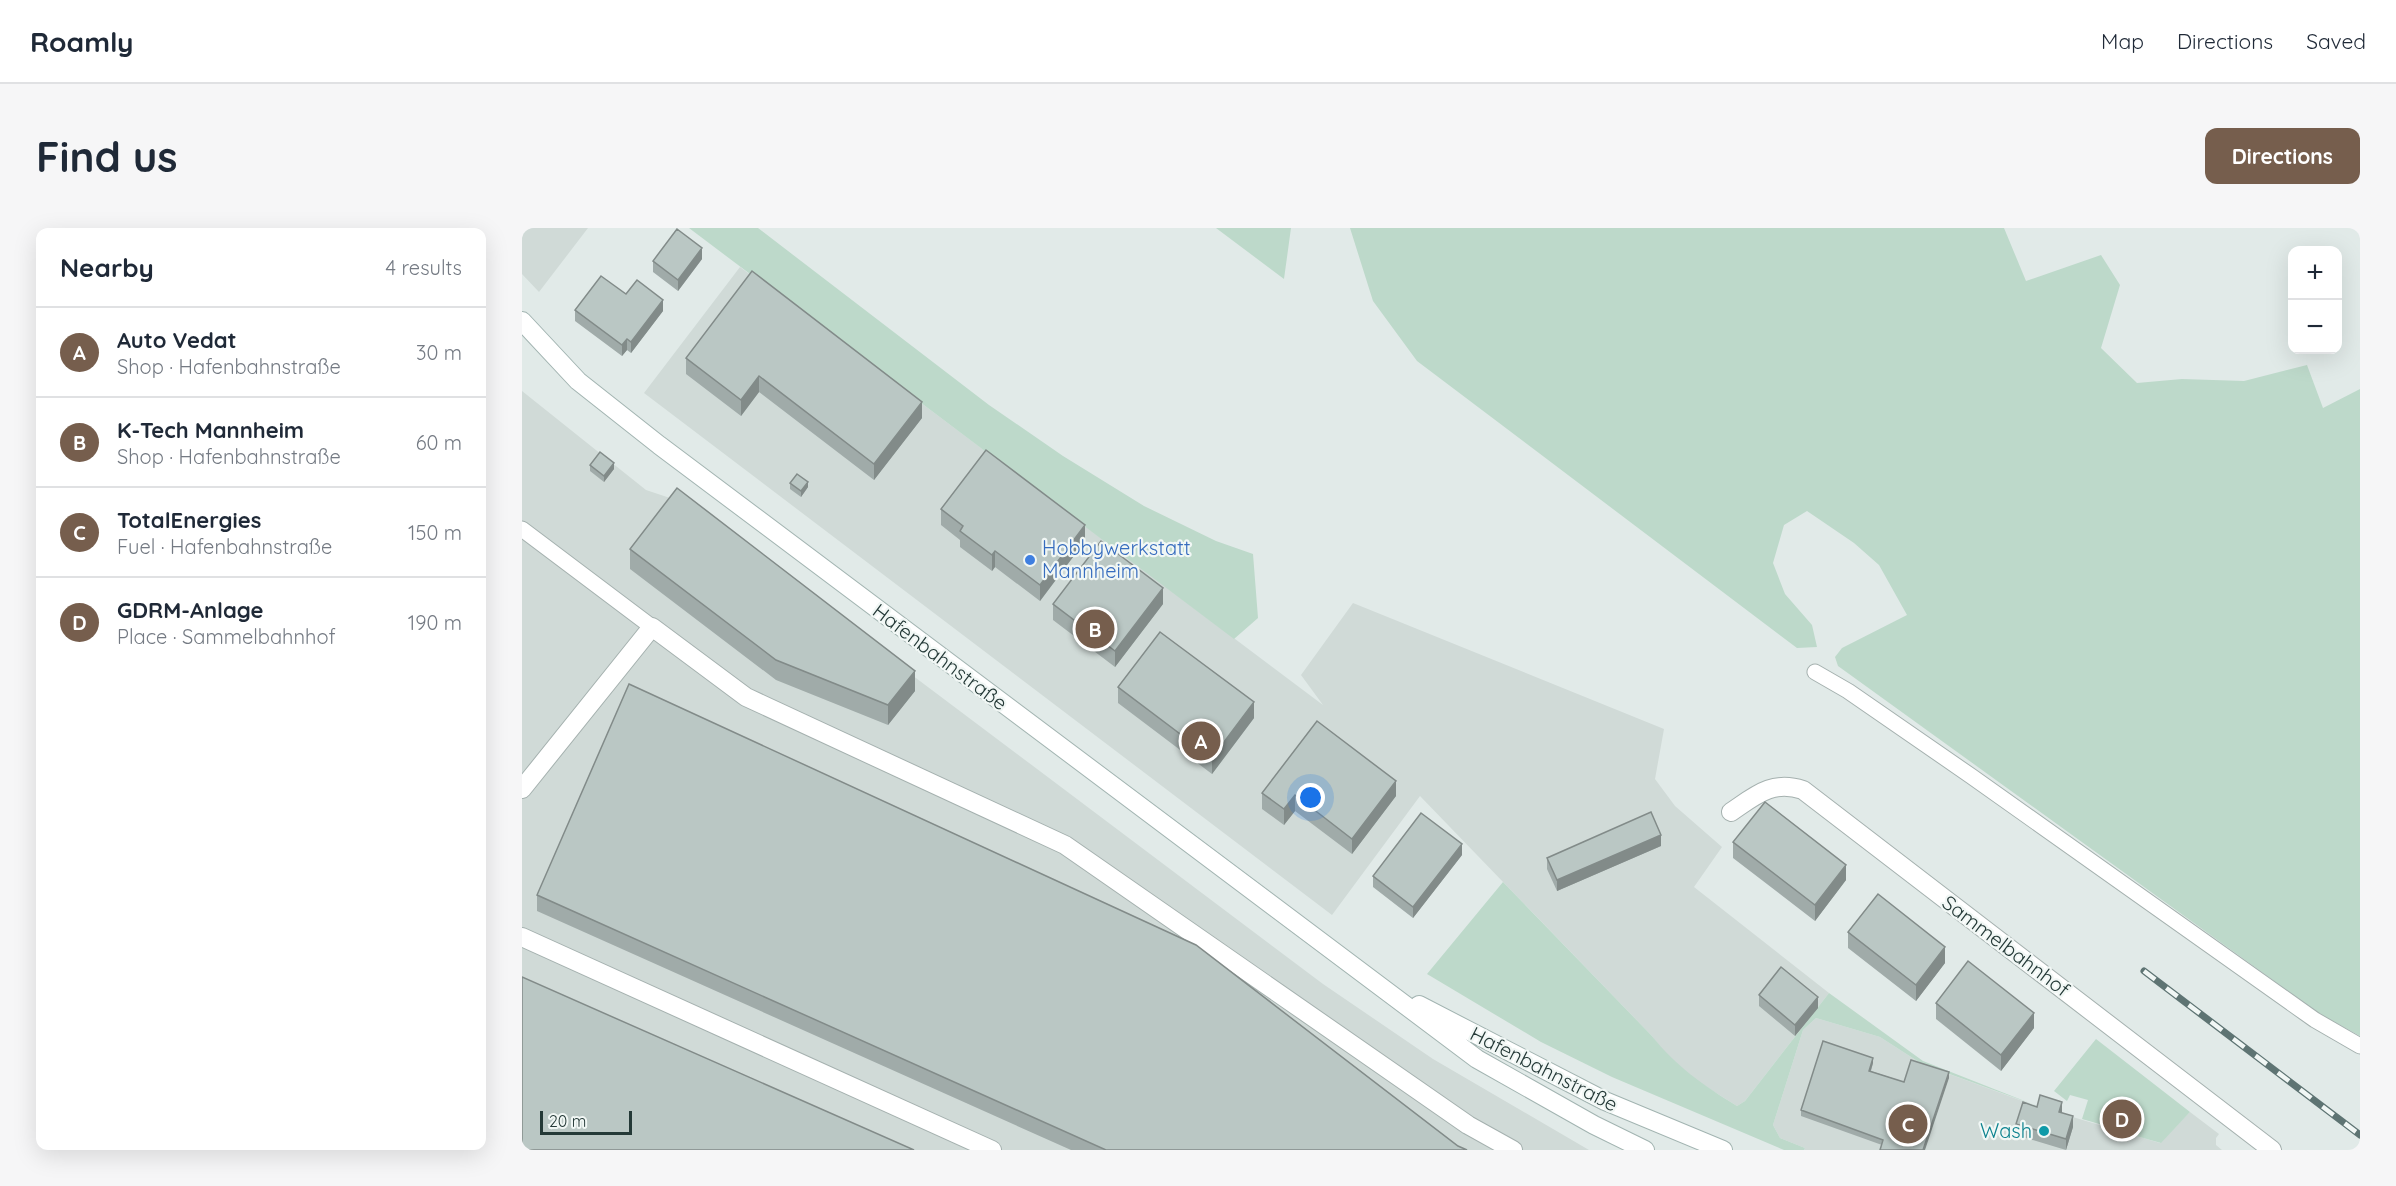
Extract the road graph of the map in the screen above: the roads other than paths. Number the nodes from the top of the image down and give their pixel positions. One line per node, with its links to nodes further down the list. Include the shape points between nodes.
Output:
1 (522, 321): 8 (street, Hafenbahnstraße, via 578,381 659,445)
2 (522, 529): 3 (lane)
3 (652, 627): 5 (street); 11 (street, via 746,697 1065,845 1468,1125)
4 (1815, 672): 9 (lane, via 1962,770 2316,1020)
5 (522, 789)
6 (1731, 812): 14 (street, Sammelbahnhof, via 1765,789 1791,786 1803,790)
7 (522, 937): 10 (street)
8 (1369, 980): 12 (street, Hafenbahnstraße, via 1477,1059); 13 (street, Hafenbahnstraße, via 1605,1101)
9 (2360, 1046)
10 (992, 1150)
11 (1513, 1150)
12 (1645, 1150)
13 (1723, 1150)
14 (2272, 1150)

